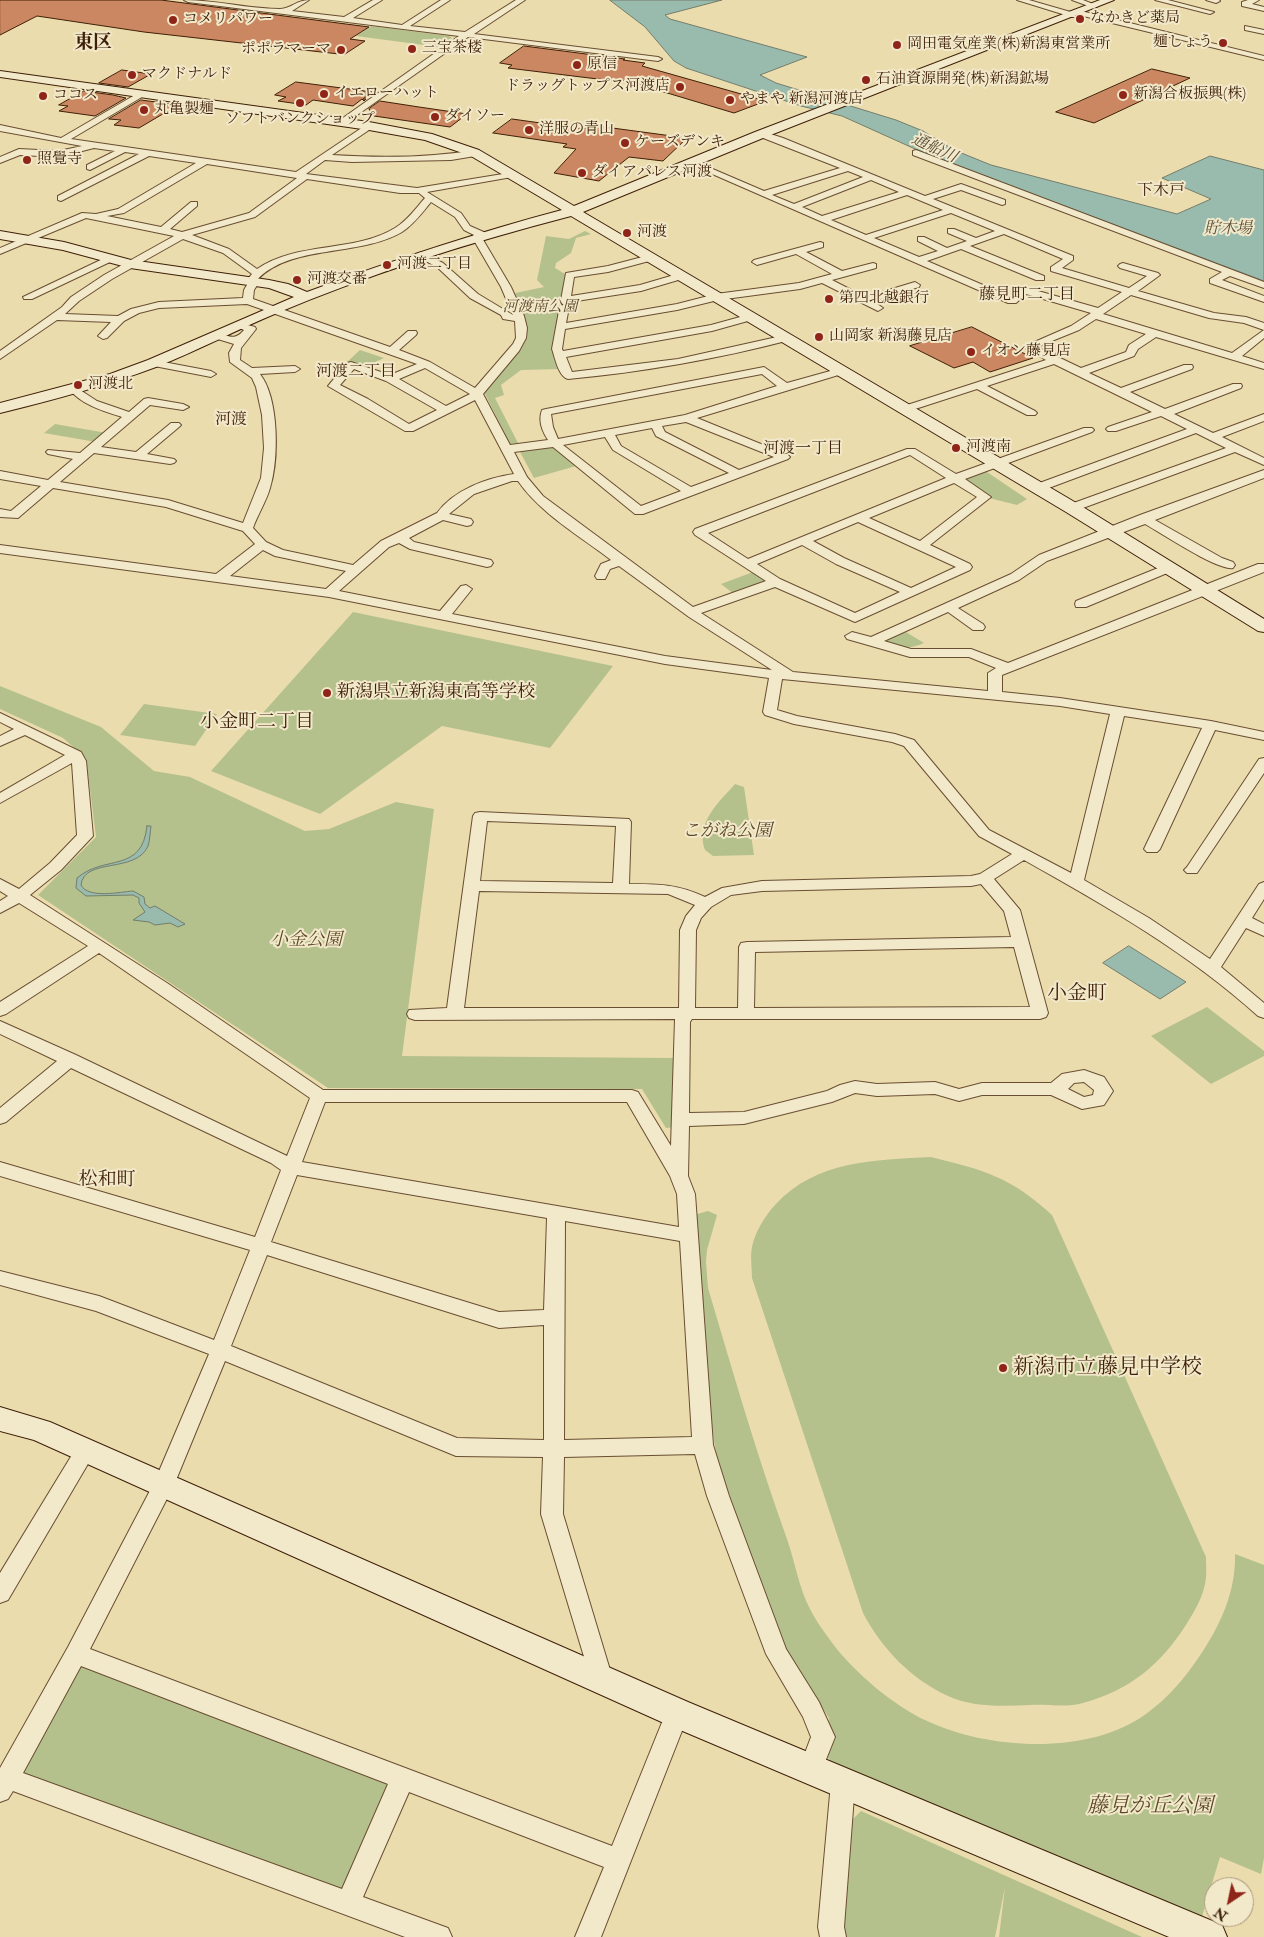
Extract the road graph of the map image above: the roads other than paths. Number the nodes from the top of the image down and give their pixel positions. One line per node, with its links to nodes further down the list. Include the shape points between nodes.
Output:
1 (188, 0): 15 (street)
2 (305, 0): 15 (street)
3 (378, 0): 18 (street)
4 (446, 0): 19 (street)
5 (500, 0): 12 (street)
6 (521, 0): 12 (street)
7 (1021, 0): 17 (street)
8 (1076, 0): 13 (street)
9 (1109, 0): 13 (street)
10 (1159, 0): 16 (street)
11 (1255, 0): 14 (street, via 1245,4)
12 (513, 5): 22 (street)
13 (1094, 6): 17 (street)
14 (1264, 9)
15 (284, 12): 18 (street)
16 (1210, 12)
17 (1074, 14): 24 (street); 32 (street)
18 (345, 20): 19 (street)
19 (403, 27): 22 (street)
20 (1248, 28): 21 (street)
21 (1264, 32)
22 (466, 35): 26 (street); 29 (street)
23 (1264, 51): 24 (street)
24 (1254, 56): 25 (street)
25 (1264, 58)
26 (658, 59)
27 (0, 74): 28 (street)
28 (143, 94): 29 (street); 33 (street)
29 (343, 122): 30 (street)
30 (369, 126): 37 (street, via 428,137); 39 (street)
31 (0, 128): 33 (street)
32 (761, 134): 43 (street); 45 (street)
33 (64, 140): 34 (street)
34 (97, 145): 35 (street); 41 (street, via 59,154 19,152)
35 (125, 149): 36 (street); 44 (street)
36 (148, 153): 42 (street); 54 (street)
37 (475, 153): 40 (street); 46 (street)
38 (916, 153): 90 (street, via 1149,240 1144,242)
39 (325, 157): 40 (street); 47 (street)
40 (451, 157): 48 (street)
41 (0, 160)
42 (206, 161): 47 (street); 62 (street, via 121,211)
43 (691, 163): 52 (street); 61 (street)
44 (90, 167)
45 (848, 168): 49 (street); 52 (street)
46 (512, 174): 48 (street); 61 (street)
47 (301, 176): 50 (street); 64 (street, via 252,216)
48 (457, 176): 50 (street)
49 (871, 177): 51 (street); 59 (street)
50 (417, 190): 53 (street)
51 (907, 192): 55 (street); 63 (street)
52 (764, 194): 59 (street)
53 (431, 197): 70 (street, via 458,215 467,228); 93 (street, via 399,230 337,250 278,261)
54 (61, 198)
55 (924, 199): 56 (street, via 961,187); 60 (street)
56 (1002, 202)
57 (194, 204): 65 (street)
58 (89, 205): 62 (street)
59 (794, 207): 63 (street)
60 (951, 210): 67 (street); 71 (street)
61 (574, 211): 70 (street); 82 (street)
62 (85, 215): 65 (street); 72 (street)
63 (823, 219): 71 (street)
64 (219, 226): 69 (street); 77 (street, via 228,237)
65 (162, 230): 69 (street)
66 (951, 231): 74 (street)
67 (1004, 231): 74 (street); 89 (street, via 1070,258)
68 (0, 235): 72 (street)
69 (183, 236): 77 (street); 86 (street)
70 (480, 236): 81 (street); 112 (street)
71 (866, 238): 84 (street)
72 (26, 240): 78 (street); 83 (street, via 64,246)
73 (921, 240): 80 (street)
74 (976, 241): 76 (street)
75 (820, 245): 79 (street)
76 (962, 246): 80 (street); 94 (street)
77 (218, 247): 93 (street)
78 (0, 251)
79 (797, 251): 85 (street); 91 (street)
80 (947, 251): 84 (street)
81 (421, 255): 101 (street); 112 (street, via 440,265 474,296 505,312 507,317)
82 (650, 258): 92 (street); 104 (street, via 569,275)
83 (109, 260): 86 (street); 100 (street)
84 (918, 261): 98 (street, via 1012,300)
85 (757, 262)
86 (130, 264): 93 (street); 111 (street, via 87,290)
87 (873, 266): 91 (street)
88 (1123, 266): 99 (street, via 1155,275)
89 (1054, 269): 94 (street); 99 (street)
90 (1227, 274): 97 (street); 103 (street, via 1214,281)
91 (841, 275): 95 (street)
92 (681, 276): 102 (street); 104 (street, via 641,288)
93 (254, 278): 101 (street); 105 (street)
94 (1040, 278): 98 (street)
95 (824, 280): 102 (street); 106 (street)
96 (915, 285): 106 (street)
97 (1264, 285)
98 (1024, 290): 109 (street)
99 (1131, 291): 109 (street); 115 (street, via 1213,316)
100 (28, 297)
101 (306, 297): 108 (street)
102 (716, 297): 110 (street); 116 (street)
103 (1264, 299)
104 (564, 300): 116 (street)
105 (248, 301): 108 (street); 113 (street, via 159,305 135,311)
106 (863, 301): 107 (street)
107 (878, 308)
108 (272, 310): 114 (street); 126 (street)
109 (1097, 314): 118 (street); 130 (street, via 1075,328 1028,346)
110 (750, 317): 122 (street); 127 (street, via 712,328)
111 (54, 318): 113 (street); 124 (street)
112 (520, 319): 146 (street, via 521,338)
113 (120, 320): 121 (street)
114 (237, 325): 120 (street); 123 (street, via 251,329)
115 (1264, 326)
116 (561, 327): 127 (street)
117 (412, 333): 126 (street)
118 (1154, 333): 129 (street); 138 (street, via 1133,348 1130,354)
119 (1264, 333): 129 (street)
120 (214, 335): 123 (street, via 232,341); 131 (street)
121 (103, 336)
122 (786, 338): 127 (street, via 740,351 622,372 568,376); 137 (street)
123 (244, 339): 136 (street, via 233,356 235,362)
124 (20, 340): 125 (street); 128 (street)
125 (0, 341)
126 (391, 351): 132 (street)
127 (558, 355)
128 (0, 356)
129 (1234, 357): 133 (street)
130 (1056, 360): 138 (street); 141 (street)
131 (153, 363): 139 (street); 144 (street)
132 (426, 364): 140 (street); 146 (street)
133 (1264, 366)
134 (1188, 367): 145 (street)
135 (295, 369): 136 (street)
136 (250, 371): 186 (street, via 261,384 268,411 269,439 267,476)
137 (841, 372): 143 (street); 149 (street)
138 (1081, 372): 145 (street)
139 (210, 374)
140 (390, 379): 150 (street); 150 (street, via 351,366 333,386 409,429)
141 (979, 386): 149 (street); 152 (street)
142 (1237, 386): 151 (street)
143 (785, 387): 155 (street); 163 (street, via 764,370 546,412 544,422)
144 (74, 390): 148 (street); 153 (street, via 98,406)
145 (1121, 392): 151 (street)
146 (478, 394): 150 (street); 165 (street)
147 (183, 407): 153 (street, via 148,402)
148 (0, 408)
149 (905, 409): 171 (street)
150 (445, 410)
151 (1163, 412): 158 (street); 159 (street)
152 (1031, 413)
153 (131, 416): 167 (street)
154 (1264, 417): 162 (street)
155 (687, 418): 157 (street); 172 (street, via 784,457)
156 (175, 424): 168 (street)
157 (656, 425): 161 (street); 172 (street, via 660,434)
158 (1112, 429)
159 (1197, 429): 162 (street); 178 (street)
160 (1088, 430): 171 (street)
161 (608, 433): 163 (street); 179 (street, via 617,448)
162 (1213, 437): 164 (street)
163 (555, 443): 165 (street); 179 (street, via 639,511)
164 (1236, 448): 170 (street); 180 (street)
165 (506, 449): 175 (street)
166 (52, 452): 167 (street)
167 (88, 453): 168 (street); 177 (street)
168 (138, 456): 169 (street)
169 (170, 462)
170 (1264, 462)
171 (997, 464): 176 (street); 178 (street)
172 (737, 473): 179 (street)
173 (1264, 474): 184 (street)
174 (0, 475): 177 (street)
175 (521, 478): 182 (street, via 470,491); 193 (street, via 541,501)
176 (954, 479): 183 (street); 191 (street, via 985,498); 195 (street, via 911,451 699,532)
177 (52, 483): 181 (street, via 14,515); 186 (street, via 168,504)
178 (1038, 488): 180 (street)
179 (689, 491)
180 (1072, 508): 187 (street)
181 (0, 513)
182 (440, 516): 185 (street); 188 (street)
183 (859, 518): 189 (street); 191 (street)
184 (1144, 518): 187 (street); 196 (street)
185 (467, 522)
186 (247, 528): 190 (street)
187 (1109, 532): 197 (street); 208 (street, via 1043,558 1015,577)
188 (400, 538): 194 (street, via 410,545); 199 (street, via 385,544)
189 (803, 541): 195 (street); 205 (street)
190 (262, 545): 199 (street, via 294,557); 201 (street)
191 (921, 546): 205 (street, via 966,567)
192 (0, 550): 201 (street)
193 (620, 561): 200 (street, via 605,567); 209 (street)
194 (486, 563)
195 (746, 564): 202 (street)
196 (1229, 565)
197 (1168, 568): 204 (street); 207 (street)
198 (1264, 568): 204 (street)
199 (354, 569): 206 (street)
200 (601, 576)
201 (219, 578): 206 (street)
202 (776, 582): 205 (street, via 855,618); 209 (street)
203 (466, 589): 210 (street)
204 (1204, 590): 211 (street); 215 (street)
205 (910, 592)
206 (329, 593): 210 (street)
207 (1081, 604)
208 (948, 607): 212 (street); 214 (street)
209 (692, 612): 217 (street, via 741,647)
210 (443, 616): 216 (street, via 664,660)
211 (1264, 626)
212 (978, 627)
213 (852, 636): 214 (street)
214 (872, 642): 215 (street, via 910,653 970,653)
215 (1007, 668): 218 (street, via 995,673)
216 (776, 675): 217 (street); 229 (street, via 770,712 794,720 909,743 984,833)
217 (793, 677): 218 (street)
218 (994, 696): 219 (street)
219 (1118, 711): 221 (street); 232 (street)
220 (0, 717): 222 (street)
221 (1211, 725): 223 (street); 228 (street)
222 (25, 729): 224 (street); 225 (street)
223 (1264, 736)
224 (0, 742)
225 (76, 755): 227 (street); 237 (street, via 84,836 55,869)
226 (1264, 762): 230 (street)
227 (0, 799)
228 (1152, 849)
229 (1024, 854): 231 (street); 232 (street)
230 (1192, 870)
231 (985, 878): 238 (street, via 744,887 727,891); 242 (street, via 1012,910)
232 (1076, 883): 244 (street)
233 (0, 884): 237 (street)
234 (472, 886): 236 (street); 236 (street, via 480,816 624,822); 247 (street)
235 (1264, 887): 240 (street)
236 (621, 888): 238 (street, via 669,889)
237 (20, 896): 239 (street); 243 (street)
238 (705, 904): 248 (street, via 694,916 688,930)
239 (0, 908)
240 (1243, 920): 241 (street); 244 (street)
241 (1264, 931)
242 (1022, 942): 250 (street, via 747,947 744,979); 250 (street, via 1040,1013)
243 (99, 946): 245 (street); 254 (street)
244 (1212, 968): 246 (street)
245 (0, 1010)
246 (1264, 1012)
247 (455, 1013): 248 (street); 249 (street)
248 (687, 1013): 250 (street); 256 (street, via 682,1022)
249 (415, 1014)
250 (746, 1014)
251 (0, 1027): 252 (street)
252 (70, 1059): 255 (street); 257 (street)
253 (1052, 1088): 256 (street, via 982,1090 959,1095 935,1088 877,1090 854,1087 832,1096 744,1118)
254 (319, 1096): 257 (street); 259 (street, via 632,1096)
255 (0, 1118)
256 (681, 1120): 259 (street)
257 (291, 1167): 260 (street); 262 (street)
258 (0, 1169): 262 (street)
259 (679, 1176): 261 (street, via 686,1194)
260 (556, 1213): 261 (street); 264 (street)
261 (689, 1236): 267 (street)
262 (261, 1246): 264 (street, via 500,1320); 265 (street)
263 (0, 1278): 265 (street, via 99,1304)
264 (554, 1317): 268 (street)
265 (220, 1350): 268 (street, via 456,1447); 270 (street)
266 (0, 1419): 269 (street, via 40,1430)
267 (703, 1445): 268 (street); 275 (street, via 718,1496 777,1654 811,1710 822,1737)
268 (554, 1448): 273 (street, via 552,1514)
269 (85, 1451): 270 (street); 271 (street)
270 (164, 1485): 272 (street); 273 (street)
271 (0, 1593)
272 (76, 1654): 276 (street); 278 (street)
273 (602, 1680): 274 (street)
274 (677, 1713): 275 (street); 279 (street)
275 (810, 1769): 277 (street)
276 (403, 1778): 279 (street); 280 (street)
277 (843, 1783): 283 (street, via 831,1927); 284 (street)
278 (4, 1784): 280 (street)
279 (618, 1860): 282 (street)
280 (348, 1903): 281 (street)
281 (438, 1937)
282 (588, 1937)
283 (833, 1937)
284 (1210, 1937)

